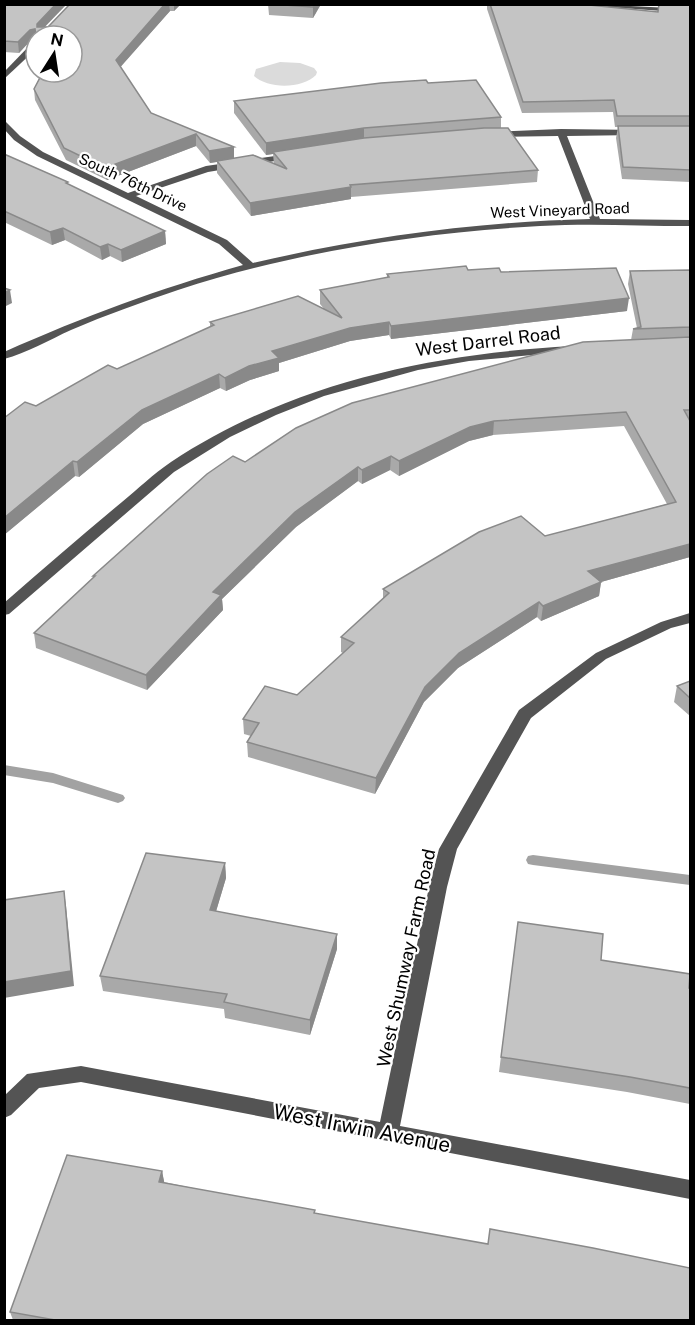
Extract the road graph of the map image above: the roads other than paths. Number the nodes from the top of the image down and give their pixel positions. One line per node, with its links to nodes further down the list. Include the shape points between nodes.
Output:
1 (594, 4): 2 (street)
2 (690, 11)
3 (24, 56): 4 (street)
4 (4, 77)
5 (4, 123): 10 (street, South 76th Drive, via 40,154)
6 (561, 132): 7 (street); 8 (street); 11 (street)
7 (651, 132)
8 (483, 135)
9 (299, 154): 10 (street, via 206,169)
10 (128, 196): 13 (street, South 76th Drive, via 223,242)
11 (596, 222): 12 (street, West Vineyard Road); 13 (street, West Vineyard Road, via 430,233)
12 (690, 223)
13 (251, 266): 15 (street, via 104,312)
14 (590, 349): 16 (street, West Darrel Road, via 489,355 405,369 338,387 242,426 181,461)
15 (4, 356)
16 (4, 610)
17 (690, 618): 19 (street, West Shumway Farm Road, via 601,656 525,714 448,849)
18 (4, 1109): 19 (street, West Irwin Avenue, via 34,1080 81,1074)
19 (388, 1133): 20 (street, West Irwin Avenue)
20 (690, 1190)

